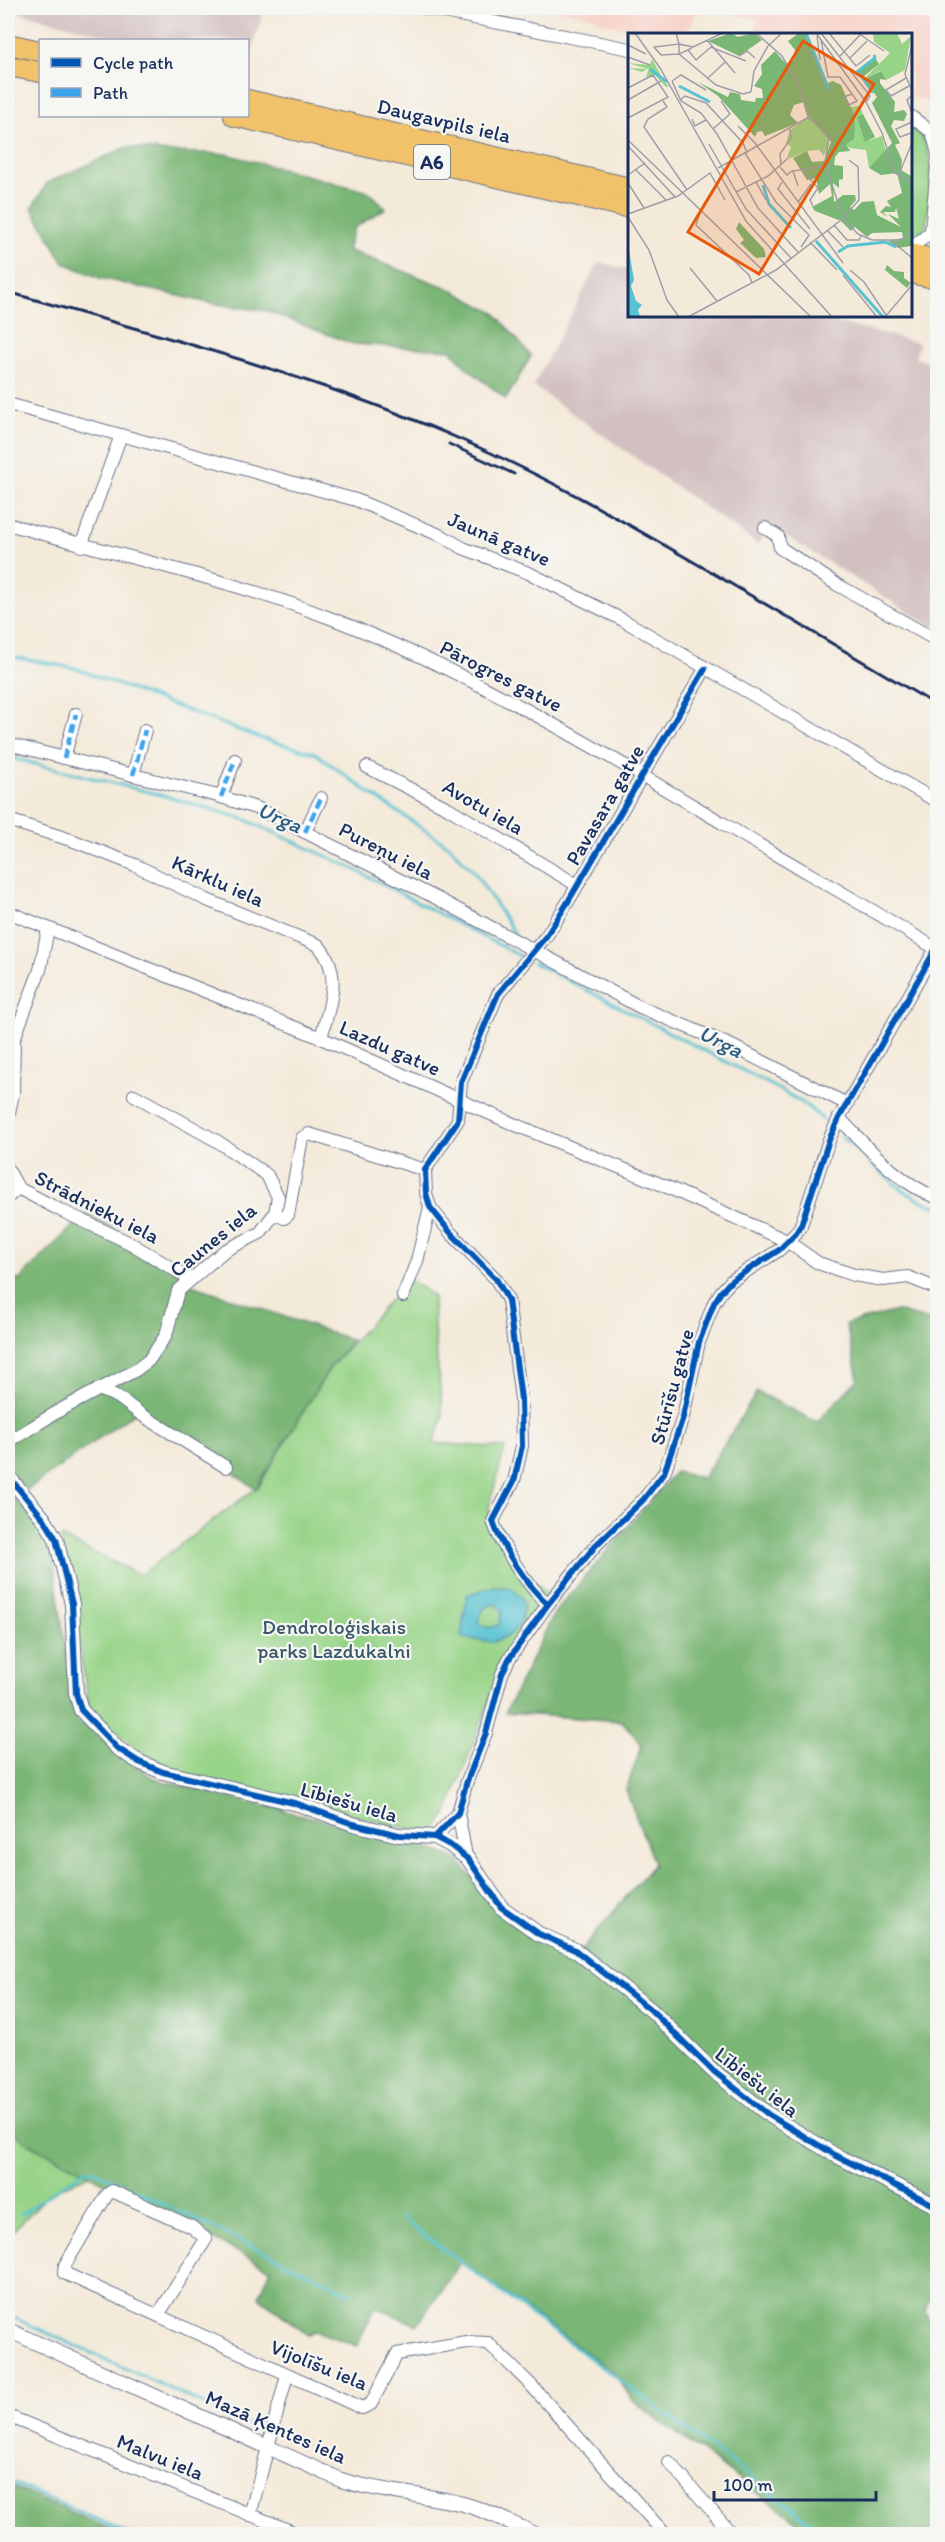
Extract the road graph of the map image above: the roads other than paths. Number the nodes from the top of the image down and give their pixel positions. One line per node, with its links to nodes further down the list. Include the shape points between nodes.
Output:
1 (424, 8): 3 (street)
2 (8, 44): 4 (highway)
3 (628, 49)
4 (39, 51)
5 (8, 66): 6 (highway)
6 (39, 72)
7 (249, 100): 11 (highway, Daugavpils iela / A6)
8 (238, 117): 12 (highway, Daugavpils iela / A6)
9 (912, 117): 10 (street, via 932,132)
10 (938, 155): 13 (street)
11 (628, 188)
12 (628, 208)
13 (931, 232): 14 (street); 15 (street)
14 (912, 247)
15 (938, 247)
16 (912, 254): 17 (highway)
17 (938, 260)
18 (912, 273): 19 (highway)
19 (938, 279)
20 (8, 404): 21 (street, Jaunā gatve)
21 (121, 435): 24 (street); 26 (street, Jaunā gatve, via 356,500 552,583)
22 (8, 524): 24 (street, Pārogres gatve)
23 (765, 528): 25 (street, via 778,536 784,551)
24 (81, 546): 34 (street, Pārogres gatve, via 268,596 340,622 486,687)
25 (938, 641)
26 (705, 669): 34 (street, Pavasara gatve); 37 (street, Jaunā gatve)
27 (76, 714): 30 (street)
28 (145, 730): 33 (street)
29 (8, 744): 30 (street, Pureņu iela)
30 (64, 758): 33 (street, Pureņu iela)
31 (235, 760): 35 (street)
32 (367, 767): 40 (street, Avotu iela, via 448,808)
33 (133, 775): 35 (street, Pureņu iela)
34 (642, 775): 40 (street, Pavasara gatve); 43 (street, Pārogres gatve)
35 (221, 797): 39 (street, Pureņu iela, via 259,809)
36 (321, 798): 39 (street)
37 (938, 802)
38 (8, 820): 45 (street, Kārklu iela, via 135,865 207,900 318,945 334,971)
39 (305, 832): 44 (street, Pureņu iela, via 438,899)
40 (577, 885): 44 (street, Pavasara gatve)
41 (8, 912): 42 (street, Lazdu gatve)
42 (48, 929): 45 (street, Lazdu gatve); 49 (street, via 40,970 14,1039 13,1093)
43 (937, 947): 48 (street, Stūrīšu gatve)
44 (531, 953): 47 (street, Pavasara gatve, via 498,994 487,1015 461,1082); 48 (street, Pureņu iela)
45 (321, 1038): 47 (street, Lazdu gatve)
46 (134, 1095): 57 (street, Caunes iela, via 217,1141 267,1175 278,1197)
47 (461, 1101): 52 (street, via 458,1120); 58 (street, Lazdu gatve)
48 (847, 1104): 50 (street, Stūrīšu gatve)
49 (8, 1118)
50 (840, 1118): 55 (street, via 878,1158 919,1189); 58 (street, Stūrīšu gatve, via 801,1225)
51 (8, 1170): 53 (street)
52 (425, 1170): 56 (street); 57 (street, via 309,1134 302,1138 288,1215 284,1218)
53 (18, 1188): 54 (street); 59 (street, Strādnieku iela, via 130,1243)
54 (8, 1197)
55 (938, 1198)
56 (430, 1207): 61 (street, via 417,1262); 66 (street, via 496,1279 508,1300 521,1399 522,1446 514,1480 494,1521 497,1533 536,1593)
57 (275, 1213): 59 (street, Caunes iela, via 260,1233 236,1244)
58 (788, 1240): 60 (street, Lazdu gatve, via 818,1263 854,1275 883,1280 908,1277); 66 (street, Stūrīšu gatve, via 720,1292 699,1342 683,1417 664,1473 643,1500 596,1545)
59 (190, 1279): 62 (street, Caunes iela, via 178,1291 166,1335 149,1360)
60 (938, 1289)
61 (403, 1296)
62 (99, 1389): 63 (street, Caunes iela); 64 (street, via 118,1397)
63 (8, 1442)
64 (226, 1467)
65 (8, 1476): 68 (street, Lībiešu iela, via 56,1539 72,1604 76,1693 81,1710 117,1748 163,1772 298,1804 376,1829 411,1837)
66 (548, 1604): 67 (street, Stūrīšu gatve, via 502,1674)
67 (458, 1813): 68 (street, Stūrīšu gatve); 69 (street)
68 (435, 1837): 69 (street, Lībiešu iela)
69 (466, 1856): 70 (street, Lībiešu iela, via 501,1907 539,1934 575,1950 651,2010 712,2070 769,2115 835,2155)
70 (938, 2207)
71 (158, 2315): 71 (street, Vijolīšu iela, via 64,2273 65,2265 112,2191 192,2227 206,2239); 73 (street, Vijolīšu iela)
72 (8, 2330): 75 (street, Mazā Ķentes iela)
73 (287, 2375): 75 (street); 80 (street, Vijolīšu iela, via 365,2408 397,2354 466,2342 488,2343 530,2384)
74 (8, 2416): 77 (street, Malvu iela)
75 (266, 2445): 77 (street); 79 (street, Mazā Ķentes iela, via 349,2482 462,2504)
76 (669, 2462): 81 (street)
77 (250, 2515): 78 (street, Malvu iela)
78 (298, 2535)
79 (535, 2535)
80 (664, 2535)
81 (732, 2535)

